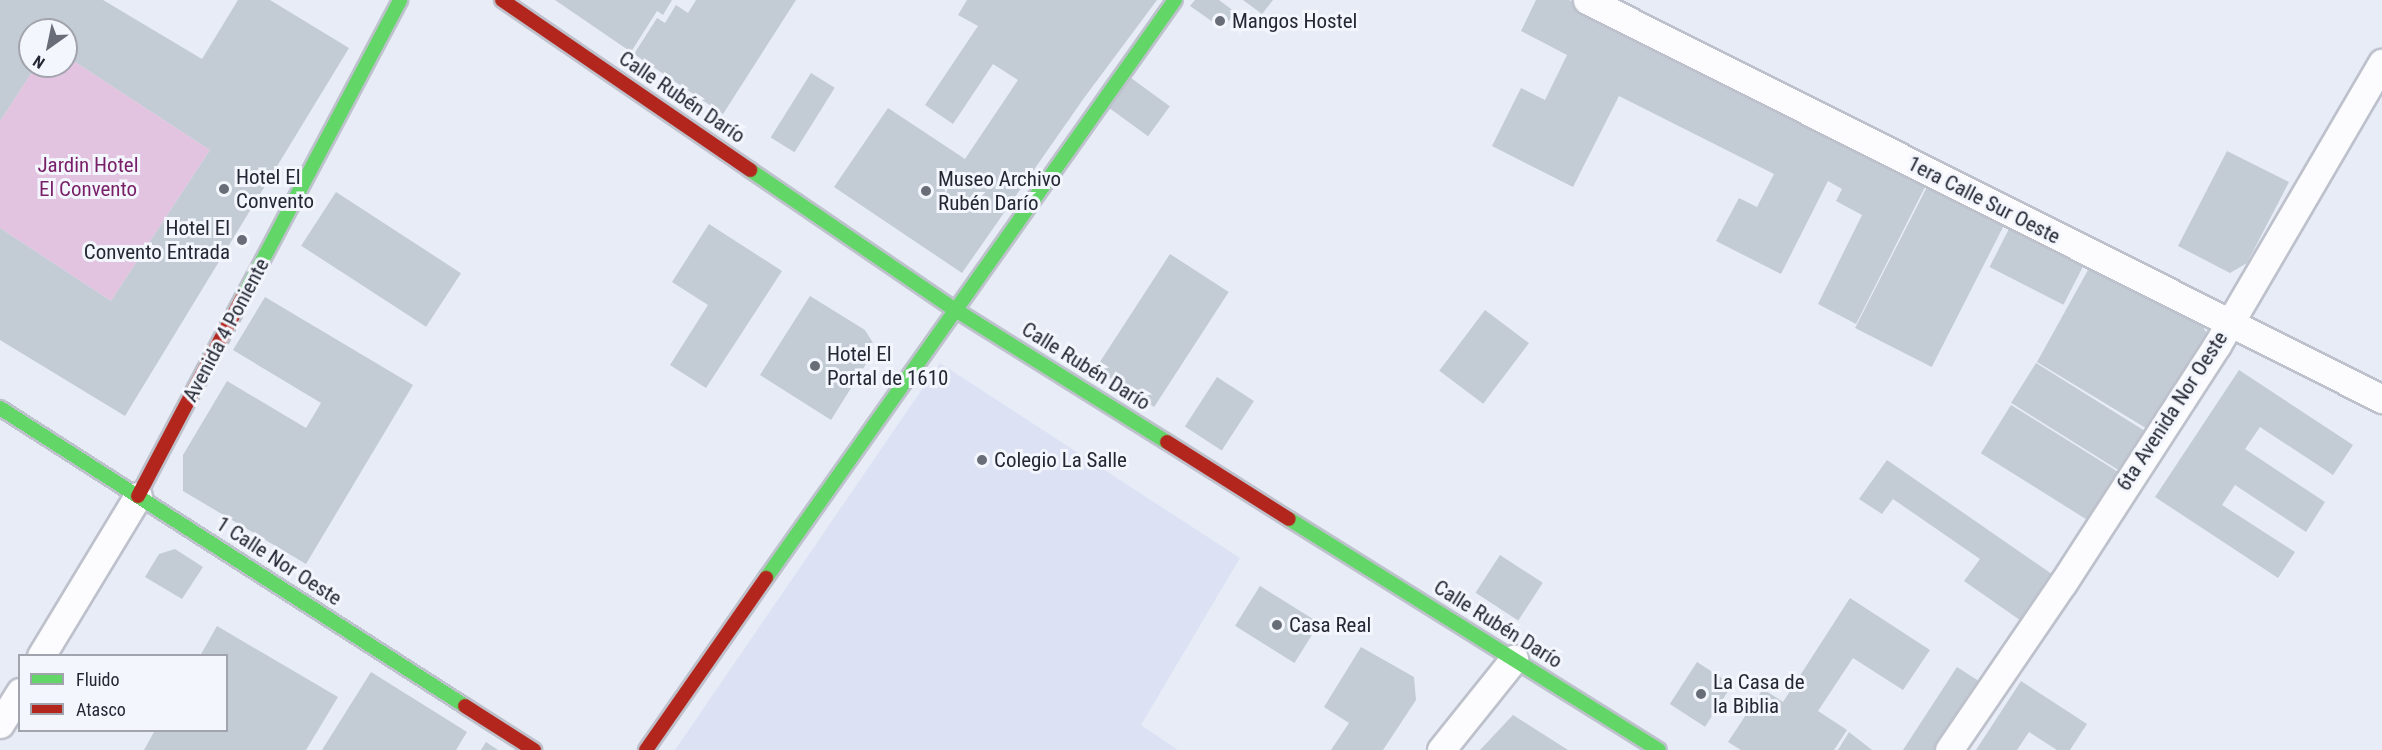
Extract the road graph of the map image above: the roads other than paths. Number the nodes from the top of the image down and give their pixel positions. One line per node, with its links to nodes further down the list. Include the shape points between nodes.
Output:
1 (400, 0): 10 (street, Avenida 4 Poniente)
2 (502, 0): 6 (street, Calle Rubén Darío)
3 (1175, 0): 6 (street)
4 (1587, 0): 7 (street, 1era Calle Sur Oeste)
5 (2382, 63): 7 (street, 6ta Avenida Nor Oeste)
6 (954, 309): 12 (street, Calle Rubén Darío); 16 (street)
7 (2228, 323): 8 (street, 1era Calle Sur Oeste); 19 (street, 6ta Avenida Nor Oeste, via 2063,583)
8 (2382, 399)
9 (0, 408): 10 (street, 1 Calle Nor Oeste)
10 (138, 496): 11 (street, Avenida 4 Poniente); 15 (street, 1 Calle Nor Oeste)
11 (42, 654)
12 (1514, 659): 17 (street); 18 (street, Calle Rubén Darío)
13 (18, 695): 14 (street)
14 (0, 724)
15 (534, 750)
16 (646, 750)
17 (1441, 750)
18 (1659, 750)
19 (1949, 750)

